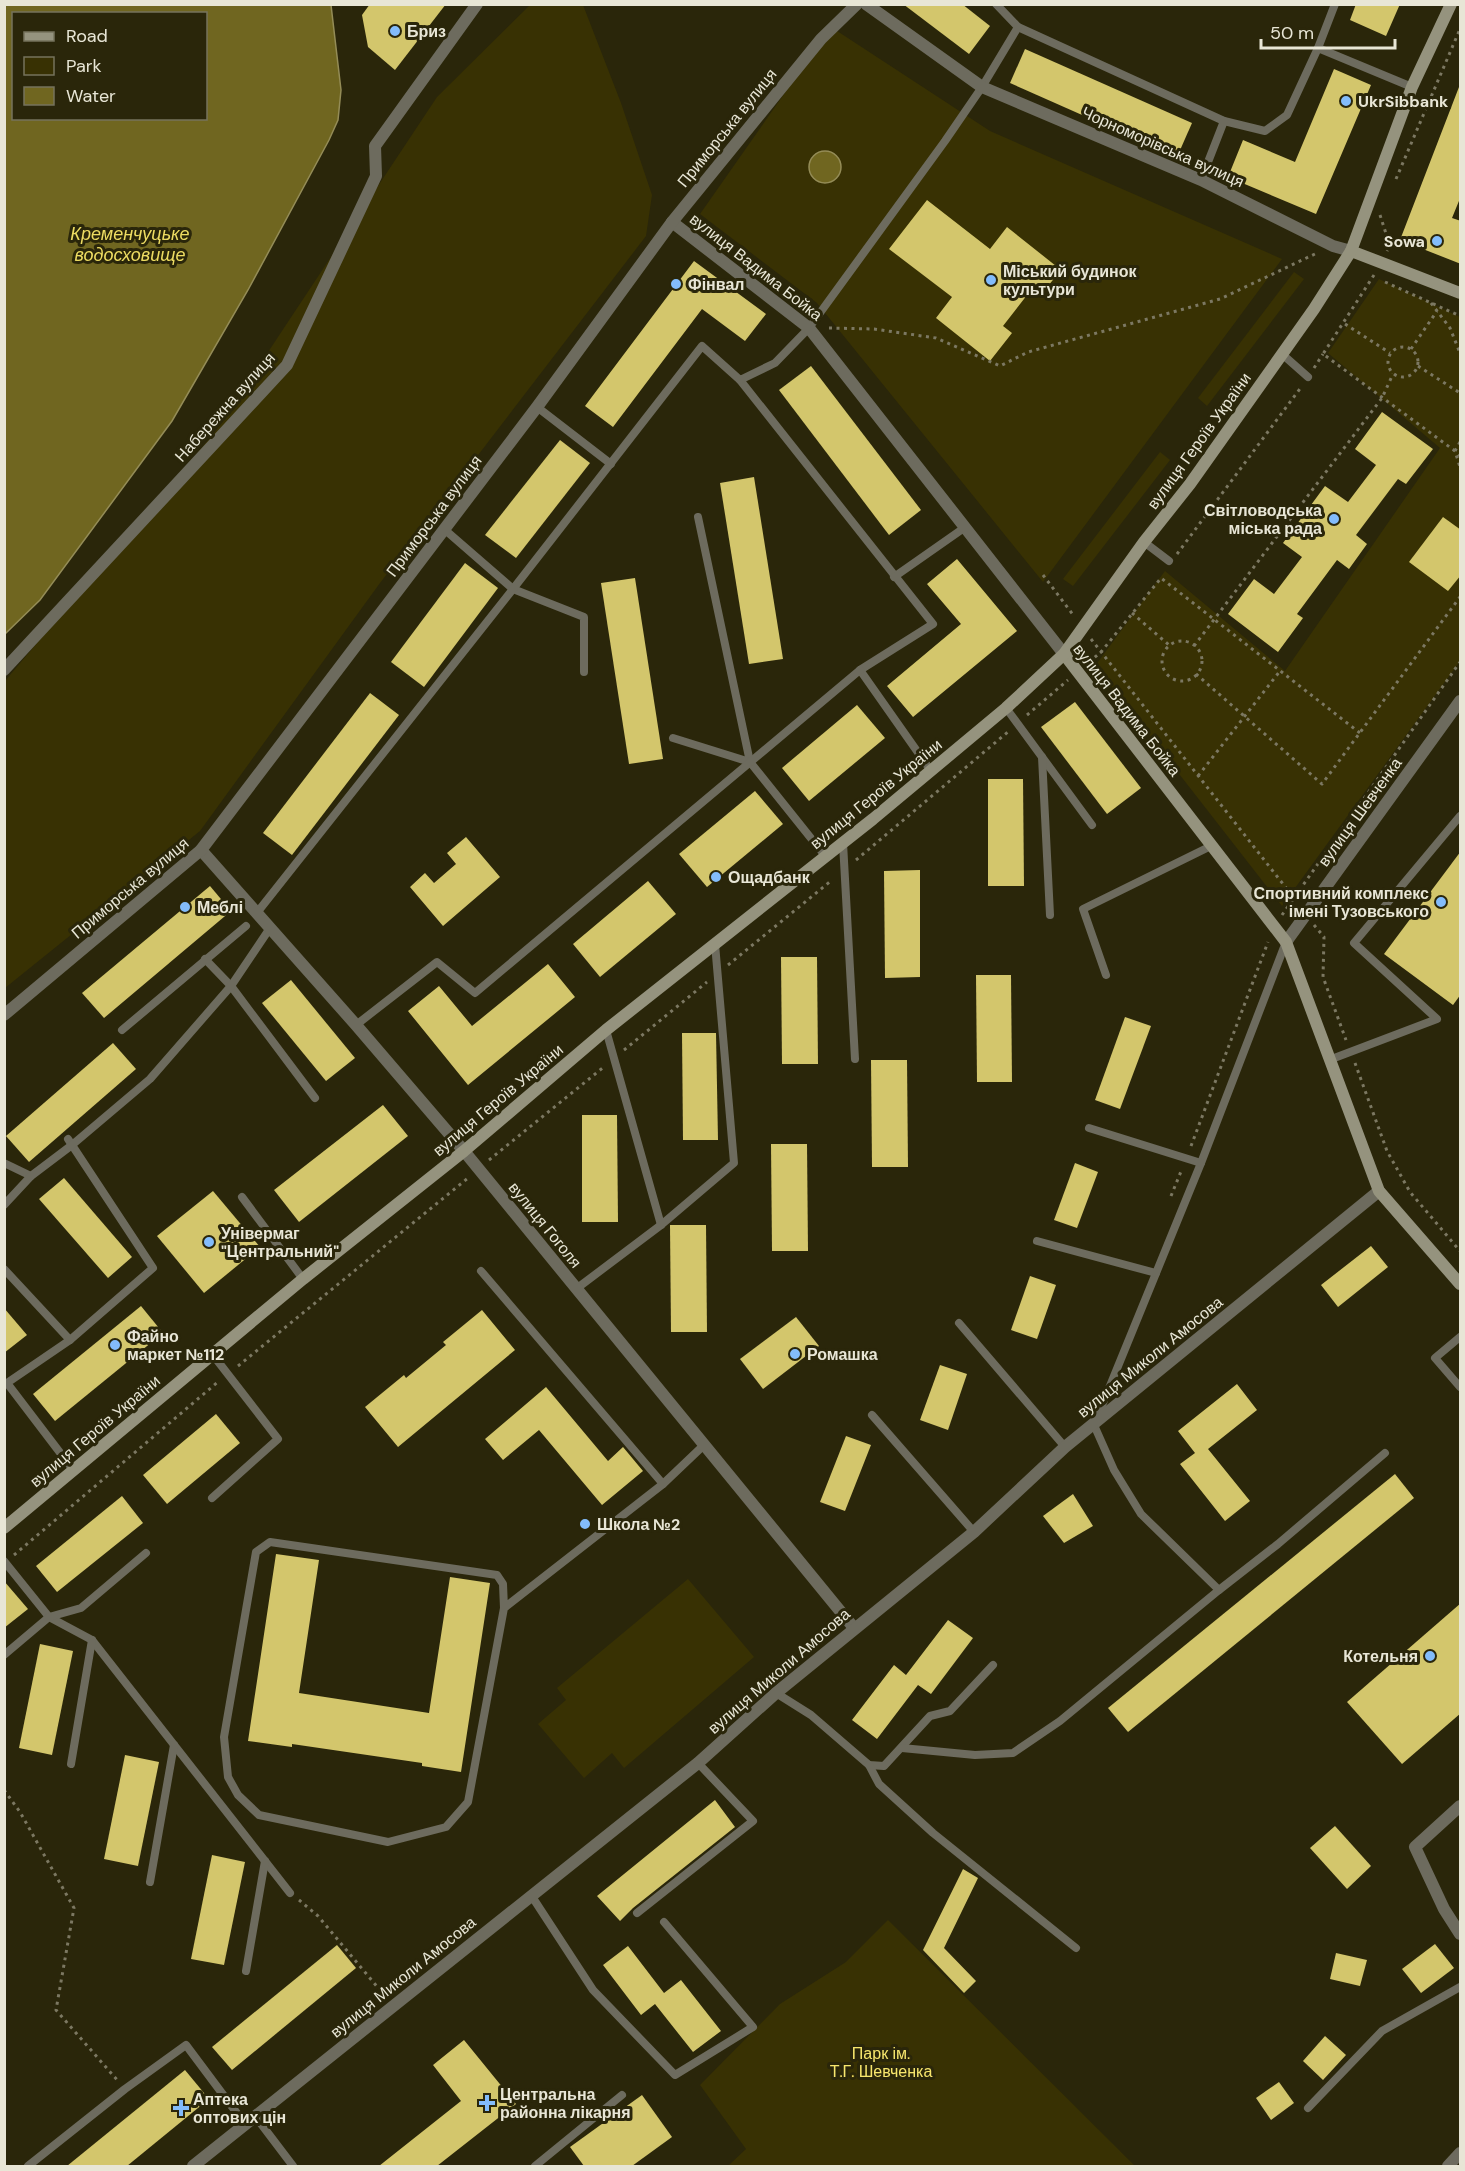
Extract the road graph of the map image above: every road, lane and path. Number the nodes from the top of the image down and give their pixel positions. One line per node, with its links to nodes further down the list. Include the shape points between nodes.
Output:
1 (477, 4): 55 (street, Набережна вулиця, via 375,146 376,176 287,365)
2 (857, 4): 13 (street, Приморська вулиця, via 821,39)
3 (866, 4): 9 (street, Чорноморівська вулиця)
4 (996, 4): 7 (lane)
5 (1335, 4): 8 (lane)
6 (1451, 4): 10 (main road, вулиця Героїв України)
7 (1018, 27): 9 (lane); 11 (lane)
8 (1318, 48): 10 (lane); 11 (lane, via 1287,115 1265,131)
9 (982, 87): 12 (street, Чорноморівська вулиця); 23 (lane)
10 (1412, 87): 15 (main road, вулиця Героїв України)
11 (1224, 121): 12 (lane)
12 (1201, 180): 14 (street, Чорноморівська вулиця)
13 (672, 222): 23 (street, вулиця Вадима Бойка); 34 (street, Приморська вулиця)
14 (1333, 246): 15 (street, Чорноморівська вулиця); 23 (path, via 1221,299 1028,352 1000,366 936,338 874,329)
15 (1351, 251): 17 (main road, Чорноморівська вулиця); 27 (main road, вулиця Героїв України)
16 (1383, 281): 18 (path)
17 (1461, 293)
18 (1430, 302): 19 (path); 20 (path)
19 (1439, 306): 20 (path); 21 (path)
20 (1437, 311): 24 (path); 26 (path)
21 (1461, 316)
22 (1344, 324): 25 (path)
23 (809, 328): 32 (lane, via 775,363); 41 (street, вулиця Вадима Бойка)
24 (1410, 349): 25 (path, via 1397,347); 29 (path, via 1418,358)
25 (1390, 352): 30 (path, via 1388,368)
26 (1461, 353)
27 (1282, 354): 31 (lane); 43 (main road, вулиця Героїв України, via 1190,484)
28 (1323, 354): 31 (path)
29 (1418, 366): 30 (path, via 1407,377); 33 (path)
30 (1393, 374): 51 (path, via 1382,398)
31 (1308, 377): 44 (path)
32 (740, 380): 38 (lane, via 702,346); 46 (lane)
33 (1461, 393)
34 (537, 407): 38 (lane); 42 (street, Приморська вулиця)
35 (1461, 442): 36 (path)
36 (1455, 452): 37 (path); 39 (path)
37 (1461, 456)
38 (610, 464): 48 (lane)
39 (1461, 467)
40 (698, 517): 66 (lane)
41 (964, 528): 46 (lane); 54 (street, вулиця Вадима Бойка)
42 (444, 529): 48 (lane); 73 (street, Приморська вулиця)
43 (1143, 542): 44 (lane); 54 (main road, вулиця Героїв України)
44 (1170, 561)
45 (1166, 570): 47 (path)
46 (894, 577): 56 (lane, via 933,624)
47 (1161, 578)
48 (513, 589): 58 (lane, via 584,617); 75 (lane)
49 (1461, 597): 63 (path)
50 (1132, 613): 52 (path)
51 (1213, 620): 53 (path); 57 (path)
52 (1169, 645): 53 (path, via 1188,641); 59 (path, via 1161,663 1165,673 1184,681)
53 (1194, 646): 59 (path, via 1202,658)
54 (1064, 654): 61 (main road, вулиця Героїв України); 72 (main road, вулиця Вадима Бойка)
55 (4, 670)
56 (860, 670): 66 (lane); 67 (lane)
57 (1280, 671): 62 (path); 63 (path)
58 (584, 672)
59 (1196, 674): 62 (path)
60 (1461, 701): 79 (street, вулиця Шевченка)
61 (1006, 708): 65 (lane); 67 (main road, вулиця Героїв України)
62 (1245, 716): 63 (path, via 1322,784); 68 (path)
63 (1360, 733)
64 (673, 738): 66 (lane)
65 (1042, 757): 70 (lane); 76 (lane)
66 (750, 762): 74 (lane); 85 (lane, via 475,993 437,962)
67 (931, 771): 71 (main road, вулиця Героїв України)
68 (1198, 776)
69 (1461, 816): 89 (lane, via 1354,943 1437,1018)
70 (1092, 825)
71 (843, 843): 74 (main road, вулиця Героїв України); 88 (lane)
72 (1212, 846): 79 (main road, вулиця Вадима Бойка); 82 (lane, via 1083,909)
73 (201, 850): 75 (street, вулиця Гоголя); 84 (street, Приморська вулиця)
74 (826, 857): 80 (main road, вулиця Героїв України)
75 (256, 914): 78 (street, вулиця Гоголя)
76 (1050, 915)
77 (246, 926): 81 (lane)
78 (270, 928): 83 (lane); 85 (street, вулиця Гоголя)
79 (1286, 942): 89 (main road, вулиця Вадима Бойка); 95 (lane)
80 (715, 944): 87 (main road, вулиця Героїв України); 100 (lane, via 734,1163)
81 (205, 959): 83 (lane); 86 (lane)
82 (1106, 975)
83 (231, 986): 90 (lane); 92 (lane, via 150,1079)
84 (4, 1015)
85 (356, 1024): 93 (street, вулиця Гоголя)
86 (122, 1030)
87 (606, 1030): 93 (main road, вулиця Героїв України); 100 (lane)
88 (855, 1059)
89 (1329, 1060): 97 (main road, вулиця Вадима Бойка)
90 (315, 1098)
91 (1089, 1128): 95 (lane)
92 (70, 1142): 96 (lane); 110 (lane, via 153,1268)
93 (464, 1151): 105 (main road, вулиця Героїв України); 107 (street, вулиця Гоголя)
94 (4, 1163): 96 (lane)
95 (1201, 1163): 104 (lane)
96 (31, 1176): 99 (lane)
97 (1379, 1191): 106 (main road, вулиця Вадима Бойка); 114 (street, вулиця Миколи Амосова)
98 (242, 1197): 105 (lane)
99 (4, 1204)
100 (660, 1226): 107 (lane)
101 (1037, 1241): 104 (lane)
102 (4, 1269): 110 (lane)
103 (481, 1271): 119 (lane)
104 (1156, 1273): 114 (lane)
105 (303, 1279): 111 (main road, вулиця Героїв України)
106 (1461, 1284)
107 (576, 1289): 115 (street, вулиця Гоголя)
108 (959, 1323): 116 (lane)
109 (1461, 1337): 112 (lane, via 1435,1358)
110 (70, 1340): 118 (lane, via 7,1383)
111 (213, 1355): 118 (main road, вулиця Героїв України); 120 (lane, via 278,1438)
112 (1461, 1387)
113 (872, 1415): 122 (lane)
114 (1094, 1425): 116 (street, вулиця Миколи Амосова); 125 (lane, via 1114,1470 1141,1514)
115 (704, 1445): 119 (lane); 128 (street, вулиця Гоголя)
116 (1065, 1447): 122 (street, вулиця Миколи Амосова)
117 (1384, 1453): 125 (lane)
118 (74, 1471): 121 (main road, вулиця Героїв України)
119 (663, 1484): 126 (lane)
120 (212, 1498)
121 (4, 1528)
122 (974, 1532): 128 (street, вулиця Миколи Амосова)
123 (146, 1553): 127 (lane, via 81,1608)
124 (4, 1561): 127 (lane)
125 (1219, 1590): 134 (lane, via 1060,1721 1013,1753 975,1755)
126 (504, 1608): 126 (lane, via 468,1802 446,1827 388,1842 259,1815 238,1796 228,1777 224,1737 256,1552 270,1542 497,1575 504,1584)
127 (49, 1617): 129 (lane); 130 (lane)
128 (854, 1628): 132 (street, вулиця Миколи Амосова)
129 (92, 1640): 133 (lane); 136 (lane)
130 (4, 1655)
131 (993, 1665): 134 (lane, via 950,1711 930,1716)
132 (776, 1693): 135 (street, вулиця Миколи Амосова); 137 (lane, via 810,1715)
133 (174, 1745): 140 (lane); 141 (lane)
134 (902, 1748): 137 (lane, via 884,1766)
135 (698, 1763): 143 (street, вулиця Миколи Амосова); 144 (lane, via 753,1821)
136 (71, 1764)
137 (869, 1765): 147 (lane, via 879,1784 933,1833)
138 (4, 1790): 151 (path, via 74,1908 56,2010)
139 (1461, 1806): 146 (street, via 1415,1847 1444,1909)
140 (265, 1861): 142 (lane); 148 (lane)
141 (150, 1882)
142 (290, 1893): 150 (path, via 318,1916)
143 (531, 1895): 145 (lane, via 593,1990 675,2075 753,2027); 150 (street, вулиця Миколи Амосова)
144 (638, 1913)
145 (664, 1922)
146 (1461, 1934)
147 (1076, 1948)
148 (246, 1971)
149 (1461, 1987): 153 (lane, via 1382,2031)
150 (394, 2007): 154 (street, вулиця Миколи Амосова)
151 (125, 2089): 154 (lane, via 186,2045); 156 (lane)
152 (622, 2095): 159 (lane)
153 (1308, 2108)
154 (250, 2120): 157 (street, вулиця Миколи Амосова); 158 (lane)
155 (1461, 2153): 160 (street)
156 (28, 2166)
157 (193, 2166)
158 (293, 2166)
159 (534, 2166)
160 (1448, 2166)

